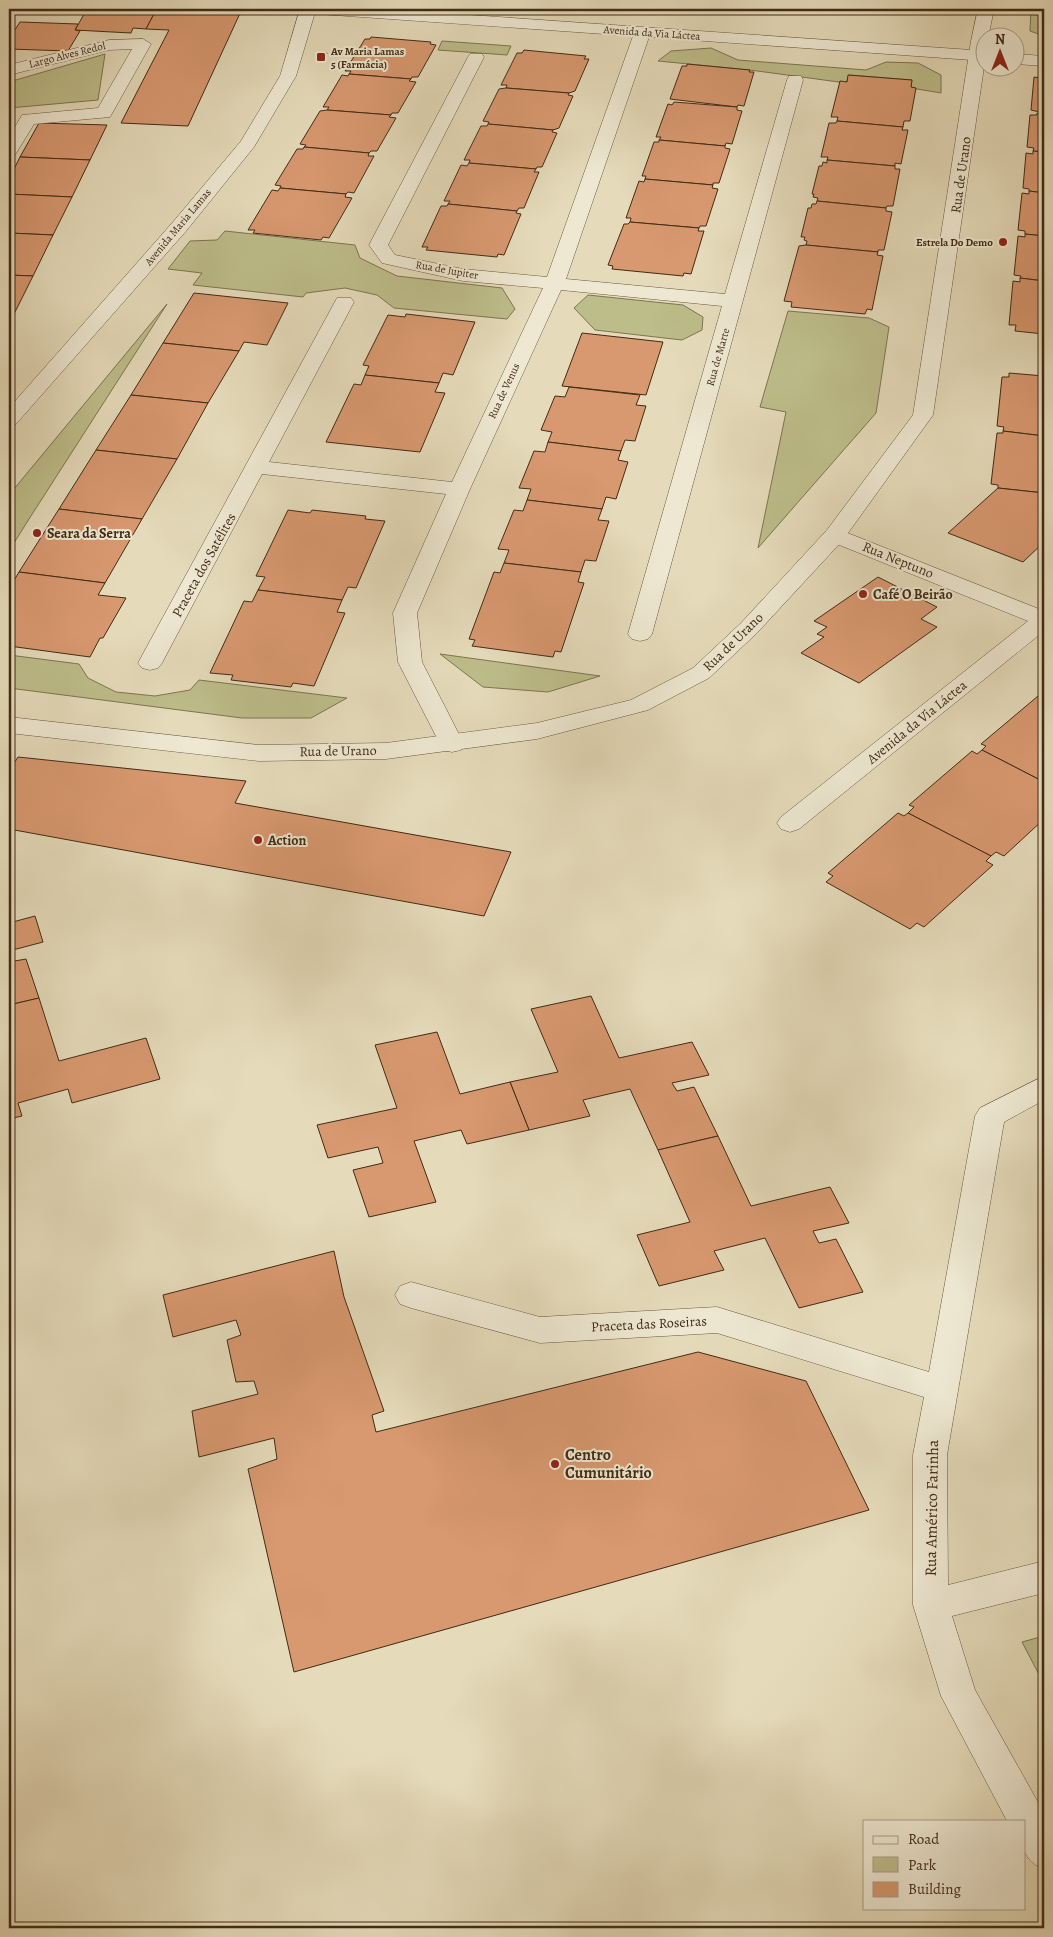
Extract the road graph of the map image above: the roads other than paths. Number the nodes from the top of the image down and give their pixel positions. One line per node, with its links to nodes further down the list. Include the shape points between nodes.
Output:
1 (308, 9): 17 (street, Avenida Maria Lamas, via 288,76 248,143 180,226)
2 (319, 9): 5 (street, Avenida da Via Láctea)
3 (986, 9): 4 (street, Rua de Urano)
4 (984, 28)
5 (642, 33): 6 (street, Avenida da Via Láctea); 14 (street, Rua de Venus)
6 (976, 56)
7 (476, 57): 14 (street, Rua de Jupiter, via 378,245 390,259 464,275)
8 (1026, 60): 9 (street)
9 (1044, 61)
10 (9, 70): 13 (street, Largo Alves Redol, via 109,45 143,44 104,113 28,119)
11 (977, 78): 20 (street, Rua de Urano, via 922,415)
12 (795, 80): 16 (street, Rua de Marte)
13 (9, 151)
14 (555, 283): 16 (street, Rua de Jupiter); 19 (street, Rua de Venus)
15 (344, 302): 18 (street, Praceta dos Satélites)
16 (734, 302): 22 (street, Rua de Marte)
17 (9, 420)
18 (257, 467): 19 (street); 23 (street, Praceta dos Satélites)
19 (459, 489): 25 (street, Rua de Venus, via 405,613 410,662)
20 (836, 535): 21 (street, Rua Neptuno); 25 (street, Rua de Urano, via 749,628 701,673 639,705 537,731)
21 (1044, 619): 26 (street, Avenida da Via Láctea)
22 (640, 634)
23 (150, 663)
24 (9, 724): 25 (street, Rua de Urano, via 259,753 386,751)
25 (452, 744)
26 (790, 823)
27 (1044, 1087): 29 (street, Rua Américo Farinha, via 990,1116)
28 (411, 1295): 29 (street, Praceta das Roseiras, via 540,1330 717,1320)
29 (942, 1389): 31 (street, Rua Américo Farinha, via 930,1455)
30 (1044, 1577): 31 (street)
31 (931, 1605): 32 (street, Rua Américo Farinha, via 959,1696)
32 (1044, 1850)

